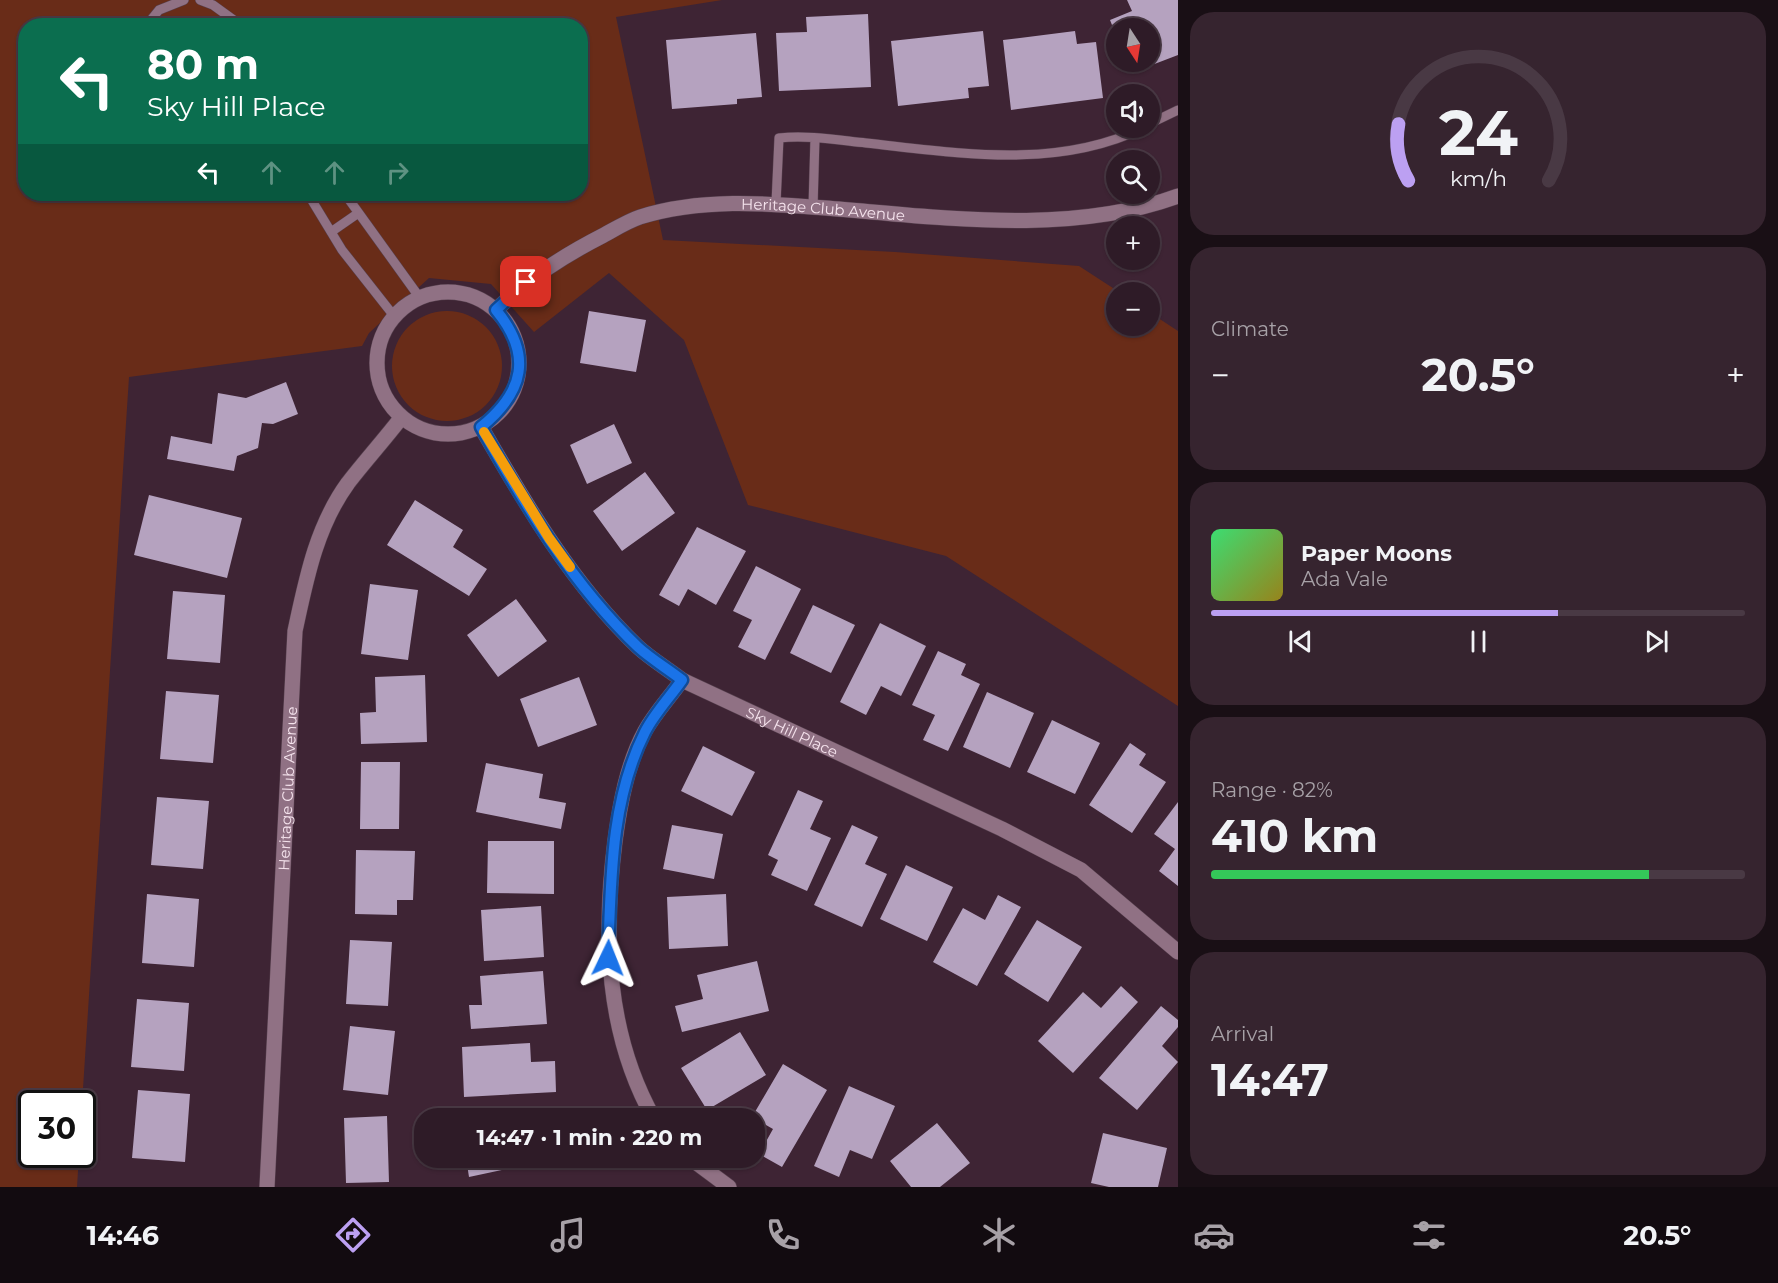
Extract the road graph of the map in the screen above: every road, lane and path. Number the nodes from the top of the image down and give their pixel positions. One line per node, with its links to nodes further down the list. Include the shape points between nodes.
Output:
1 (184, 0): 3 (lane, via 159,10)
2 (200, 0): 4 (lane)
3 (152, 18)
4 (232, 18)
5 (1178, 110): 6 (lane)
6 (1160, 119)
7 (815, 138): 8 (lane, via 984,156 1035,156); 12 (lane, via 779,138); 13 (lane)
8 (1119, 138)
9 (1178, 196): 13 (street, Heritage Club Avenue, via 1100,216 1040,219 952,218)
10 (312, 201): 15 (lane)
11 (349, 201): 14 (lane)
12 (776, 203): 13 (street, Heritage Club Avenue); 17 (street, Heritage Club Avenue, via 686,207 639,217 565,255 526,282)
13 (813, 207)
14 (357, 214): 15 (lane); 16 (lane)
15 (331, 232): 18 (lane)
16 (420, 298): 17 (street, via 455,292 477,298); 18 (street)
17 (496, 310): 20 (street, via 510,327 518,348 519,370 514,392 501,411)
18 (394, 316): 19 (street, via 382,335 376,357 378,380 386,400)
19 (400, 418): 20 (street, via 441,435); 25 (street, Heritage Club Avenue, via 347,484 324,525 306,576 295,631)
20 (481, 427): 21 (street, Sky Hill Place, via 581,583 639,647)
21 (682, 680): 22 (street, Sky Hill Place, via 1002,829 1081,870); 23 (street, via 645,732 621,798 612,871 608,958 618,1024 637,1088)
22 (1178, 952)
23 (648, 1108)
24 (703, 1168): 26 (street)
25 (267, 1187)
26 (729, 1187)

